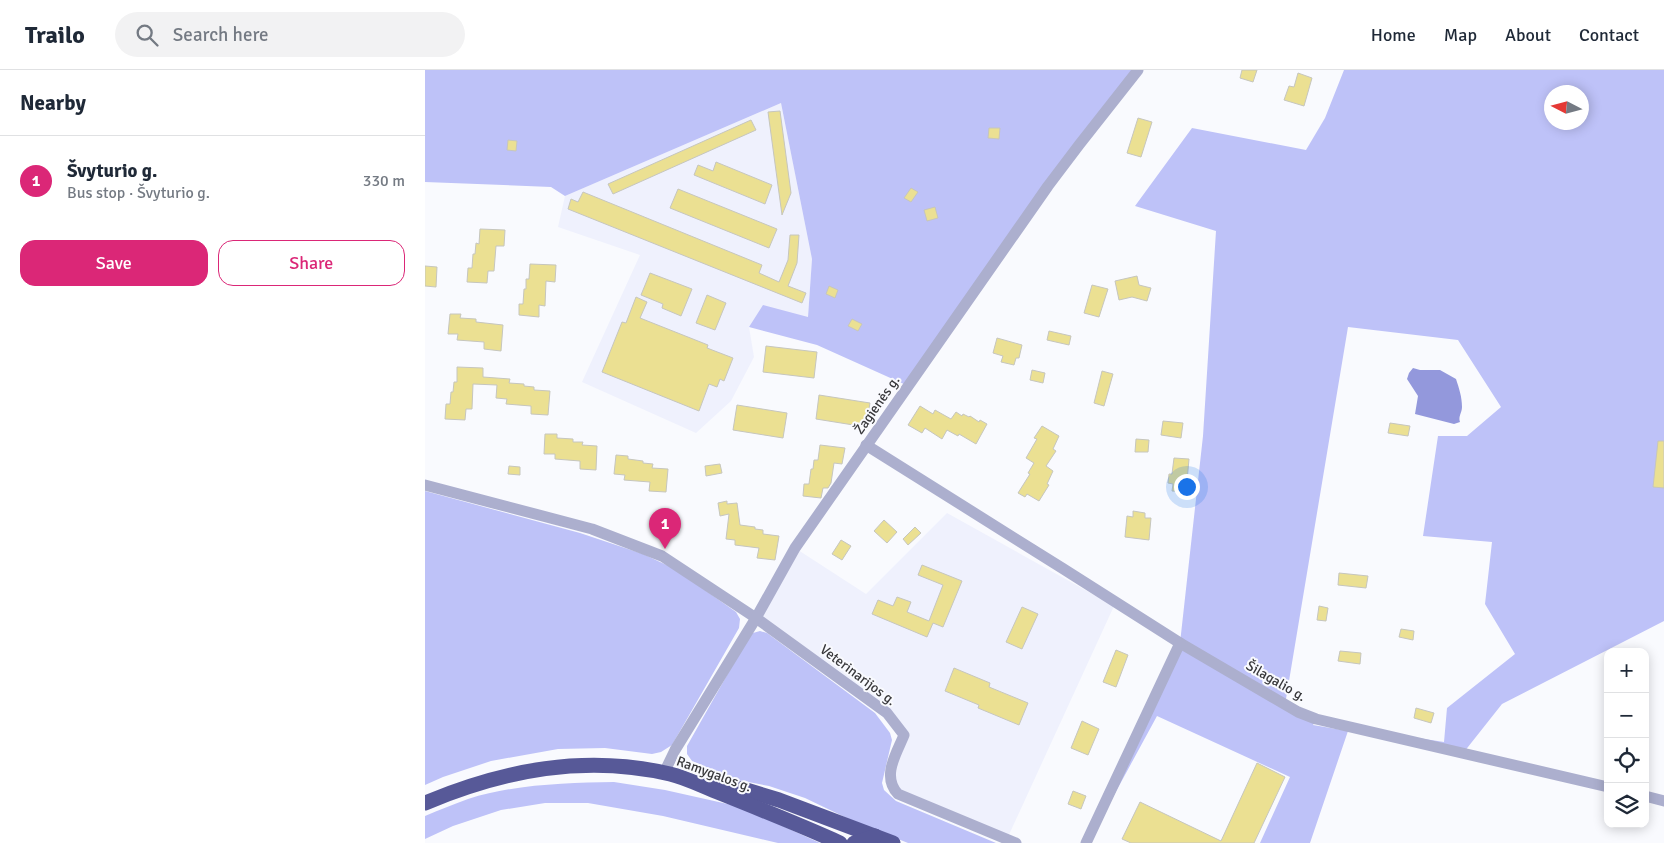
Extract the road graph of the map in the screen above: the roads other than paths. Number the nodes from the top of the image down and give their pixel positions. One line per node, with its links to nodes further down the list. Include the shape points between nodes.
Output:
1 (1139, 70): 2 (street, Žagienės g., via 1048,186)
2 (866, 445): 4 (street, Žagienės g., via 795,548); 5 (street, Šilagalio g.)
3 (425, 485): 4 (street, via 592,529 662,556)
4 (756, 618): 6 (street, Žagienės g., via 675,750); 15 (street, Veterinarijos g., via 887,713 904,735 889,777 898,794)
5 (1180, 643): 7 (street, Šilagalio g., via 1298,712 1316,719); 16 (street)
6 (669, 774): 10 (highway, Ramygalos g., via 634,767 569,765 522,772 476,784); 11 (highway, via 743,789); 12 (highway, Ramygalos g.)
7 (1604, 786)
8 (1649, 797): 9 (street)
9 (1664, 801)
10 (425, 803)
11 (875, 836): 13 (highway); 14 (highway)
12 (840, 843)
13 (854, 843)
14 (893, 843)
15 (1017, 843)
16 (1086, 843)

